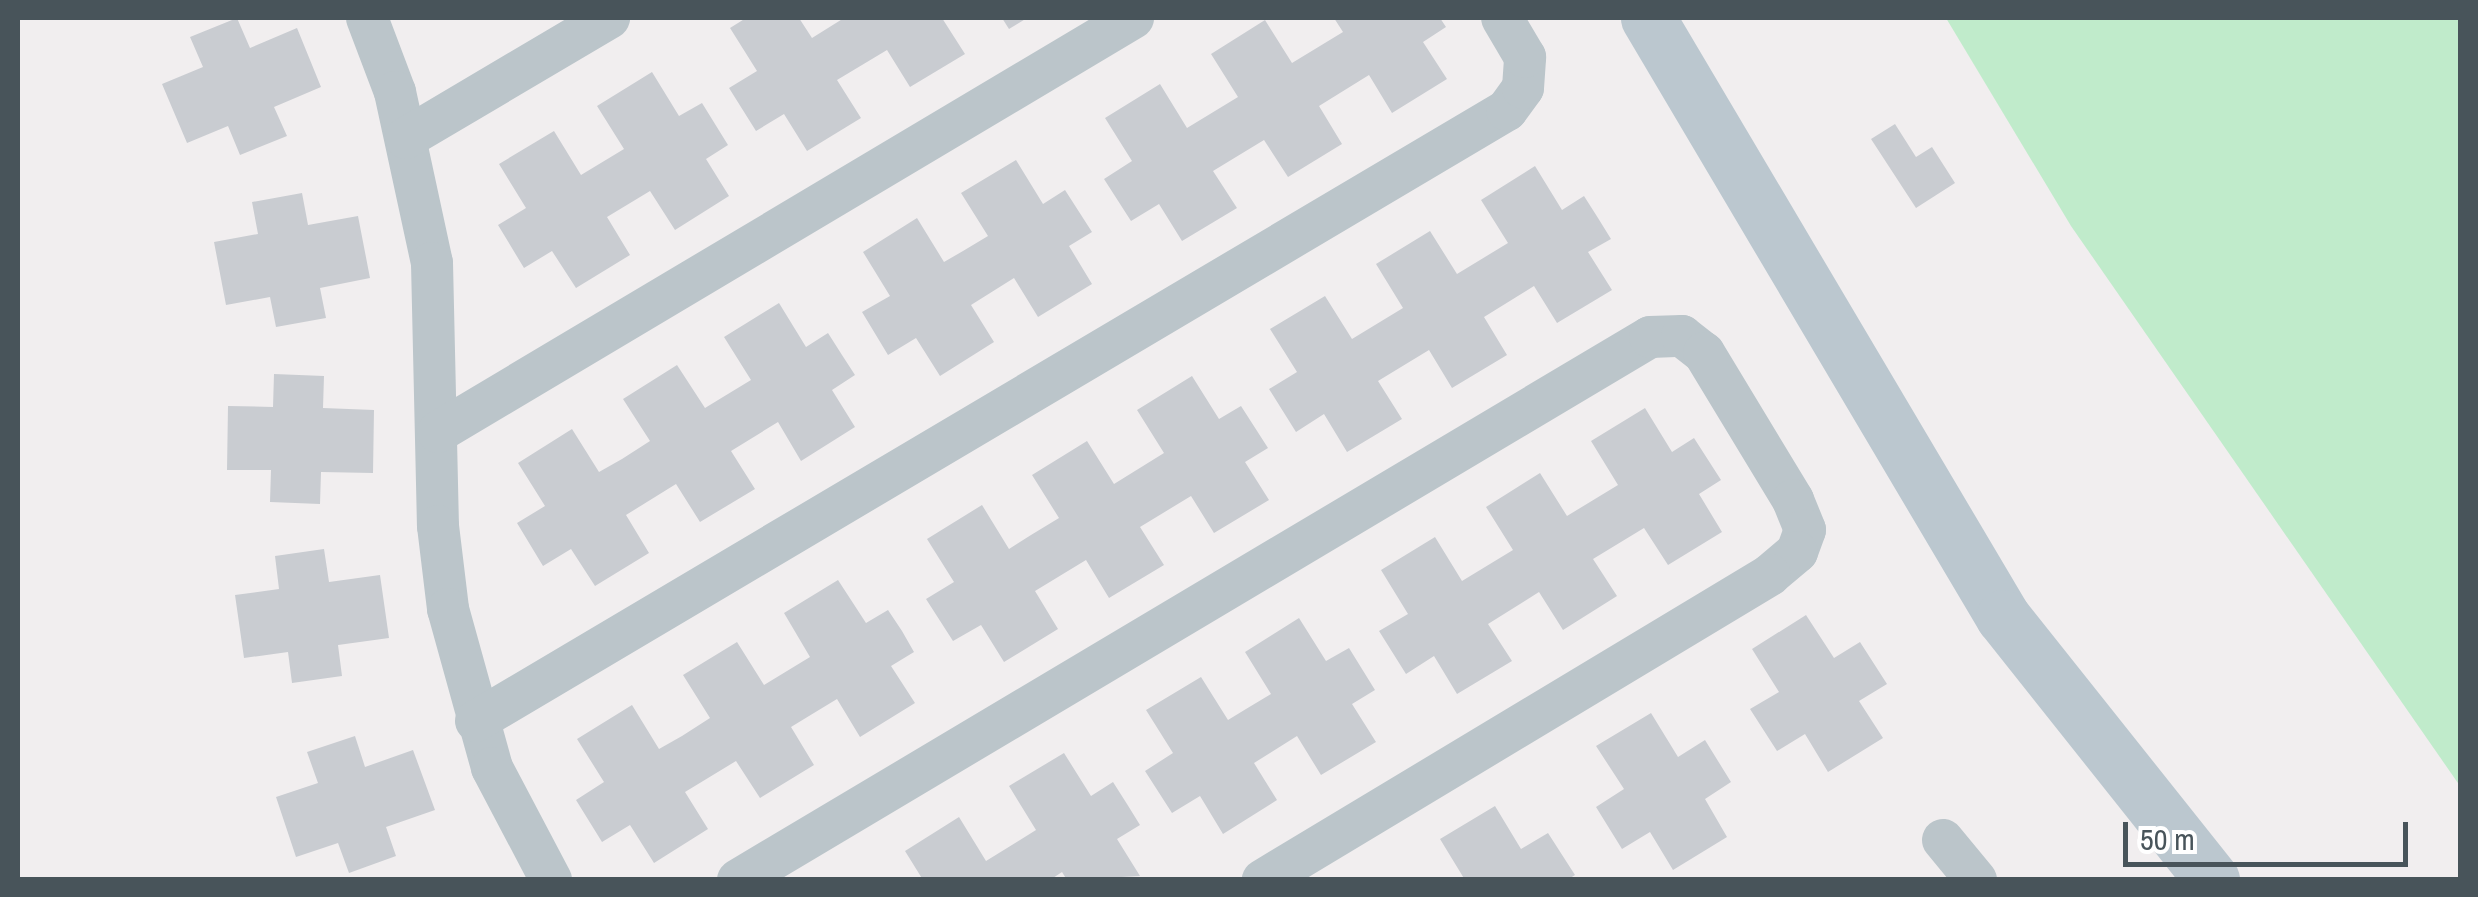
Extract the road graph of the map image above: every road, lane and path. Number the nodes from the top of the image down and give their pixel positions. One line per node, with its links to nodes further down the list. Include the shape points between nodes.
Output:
1 (367, 18): 6 (street)
2 (609, 18): 6 (street)
3 (1133, 18): 7 (street)
4 (1502, 18): 8 (street, via 1525,58 1523,88 1507,110)
5 (1648, 18): 14 (main road, via 2003,618)
6 (406, 138): 7 (street, via 432,263)
7 (438, 432): 8 (street, via 438,526 448,609)
8 (476, 721): 10 (street, via 492,768)
9 (1943, 840): 13 (street)
10 (551, 880)
11 (738, 880): 12 (street, via 1650,336 1682,336 1704,353 1793,500 1805,530 1797,552)
12 (1263, 880)
13 (1976, 880)
14 (2212, 880)

